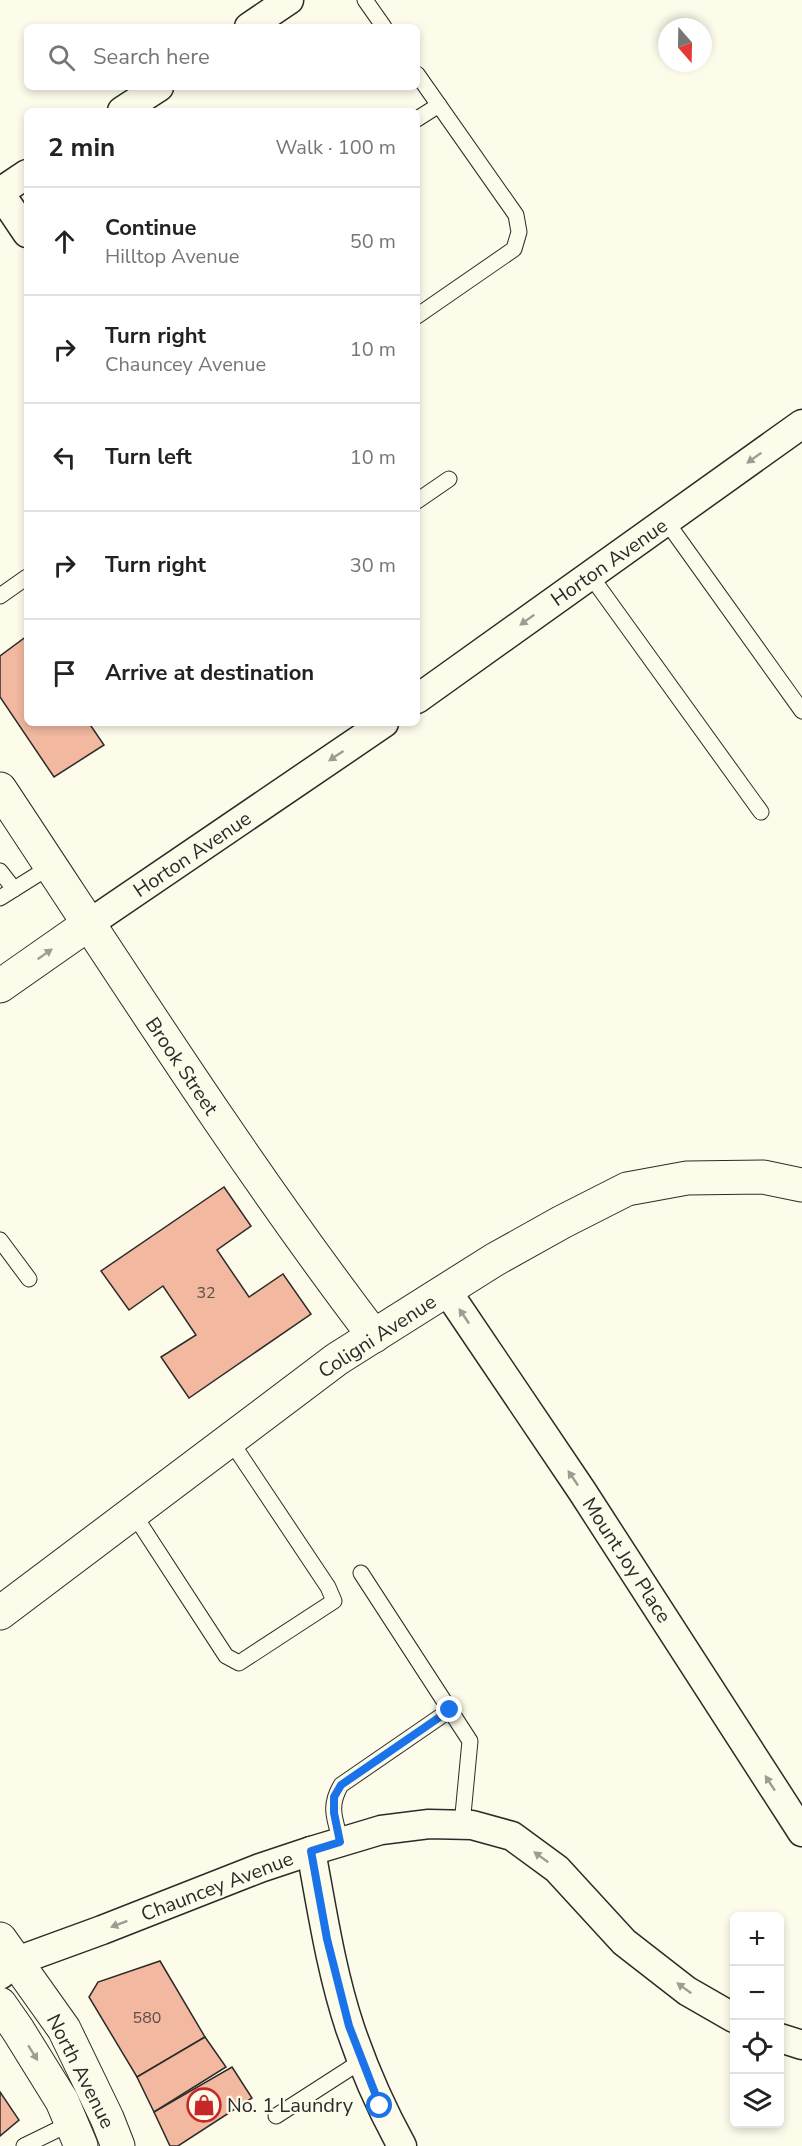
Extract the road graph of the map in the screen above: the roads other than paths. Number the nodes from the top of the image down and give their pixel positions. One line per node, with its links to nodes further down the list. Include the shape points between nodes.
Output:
1 (289, 0): 3 (street)
2 (365, 0): 4 (lane)
3 (253, 24)
4 (382, 24)
5 (420, 78): 7 (lane)
6 (154, 90): 8 (street)
7 (439, 105): 9 (lane); 13 (lane, via 516,215 519,232 514,249)
8 (127, 108)
9 (420, 117)
10 (24, 176): 11 (street)
11 (0, 193): 12 (street)
12 (24, 229)
13 (420, 314)
14 (802, 424): 17 (street, Horton Avenue, one-way to 17)
15 (449, 479): 16 (lane)
16 (420, 499)
17 (666, 521): 18 (street, Horton Avenue); 22 (lane)
18 (590, 575): 21 (street, Horton Avenue, one-way to 21); 25 (lane)
19 (24, 580): 20 (lane)
20 (0, 596)
21 (420, 697)
22 (802, 711)
23 (371, 727): 30 (street, Horton Avenue, one-way to 30)
24 (0, 789): 26 (street, Brook Street)
25 (761, 812)
26 (51, 866): 28 (lane); 30 (street, Brook Street)
27 (0, 871): 28 (lane)
28 (14, 889): 29 (lane)
29 (0, 898)
30 (90, 923): 31 (street, Horton Avenue, one-way to 30); 36 (street, Brook Street, via 157,1031)
31 (0, 986)
32 (802, 1185): 35 (street, Coligni Avenue, via 763,1177 687,1178 627,1189 504,1254)
33 (0, 1240): 34 (lane)
34 (29, 1279)
35 (447, 1291): 36 (street, Coligni Avenue); 43 (street, Mount Joy Place, one-way to 35, via 582,1491)
36 (374, 1336): 37 (street, Coligni Avenue, via 336,1359)
37 (230, 1440): 38 (street, Coligni Avenue); 38 (lane, via 334,1601 239,1663 226,1656)
38 (133, 1513): 40 (street, Coligni Avenue)
39 (362, 1574): 41 (lane)
40 (0, 1613)
41 (450, 1710): 42 (lane, via 470,1741); 44 (lane, via 341,1785 334,1797)
42 (462, 1825): 44 (street, Chauncey Avenue, via 393,1829); 48 (street, Chauncey Avenue, one-way to 42, via 687,1991 624,1942 557,1869 512,1836)
43 (802, 1832)
44 (340, 1842): 45 (street, Chauncey Avenue)
45 (311, 1851): 46 (street, Chauncey Avenue, one-way to 46, via 102,1930); 51 (street, via 327,1939 349,2026)
46 (6, 1959): 55 (street, North Avenue, via 64,2029)
47 (0, 2004): 53 (street, North Avenue, one-way to 53, via 62,2101)
48 (730, 2015)
49 (784, 2039): 50 (street)
50 (802, 2045)
51 (363, 2060): 52 (lane); 56 (street, via 380,2106)
52 (276, 2116)
53 (76, 2135): 54 (lane)
54 (24, 2146)
55 (118, 2146)
56 (402, 2146)

